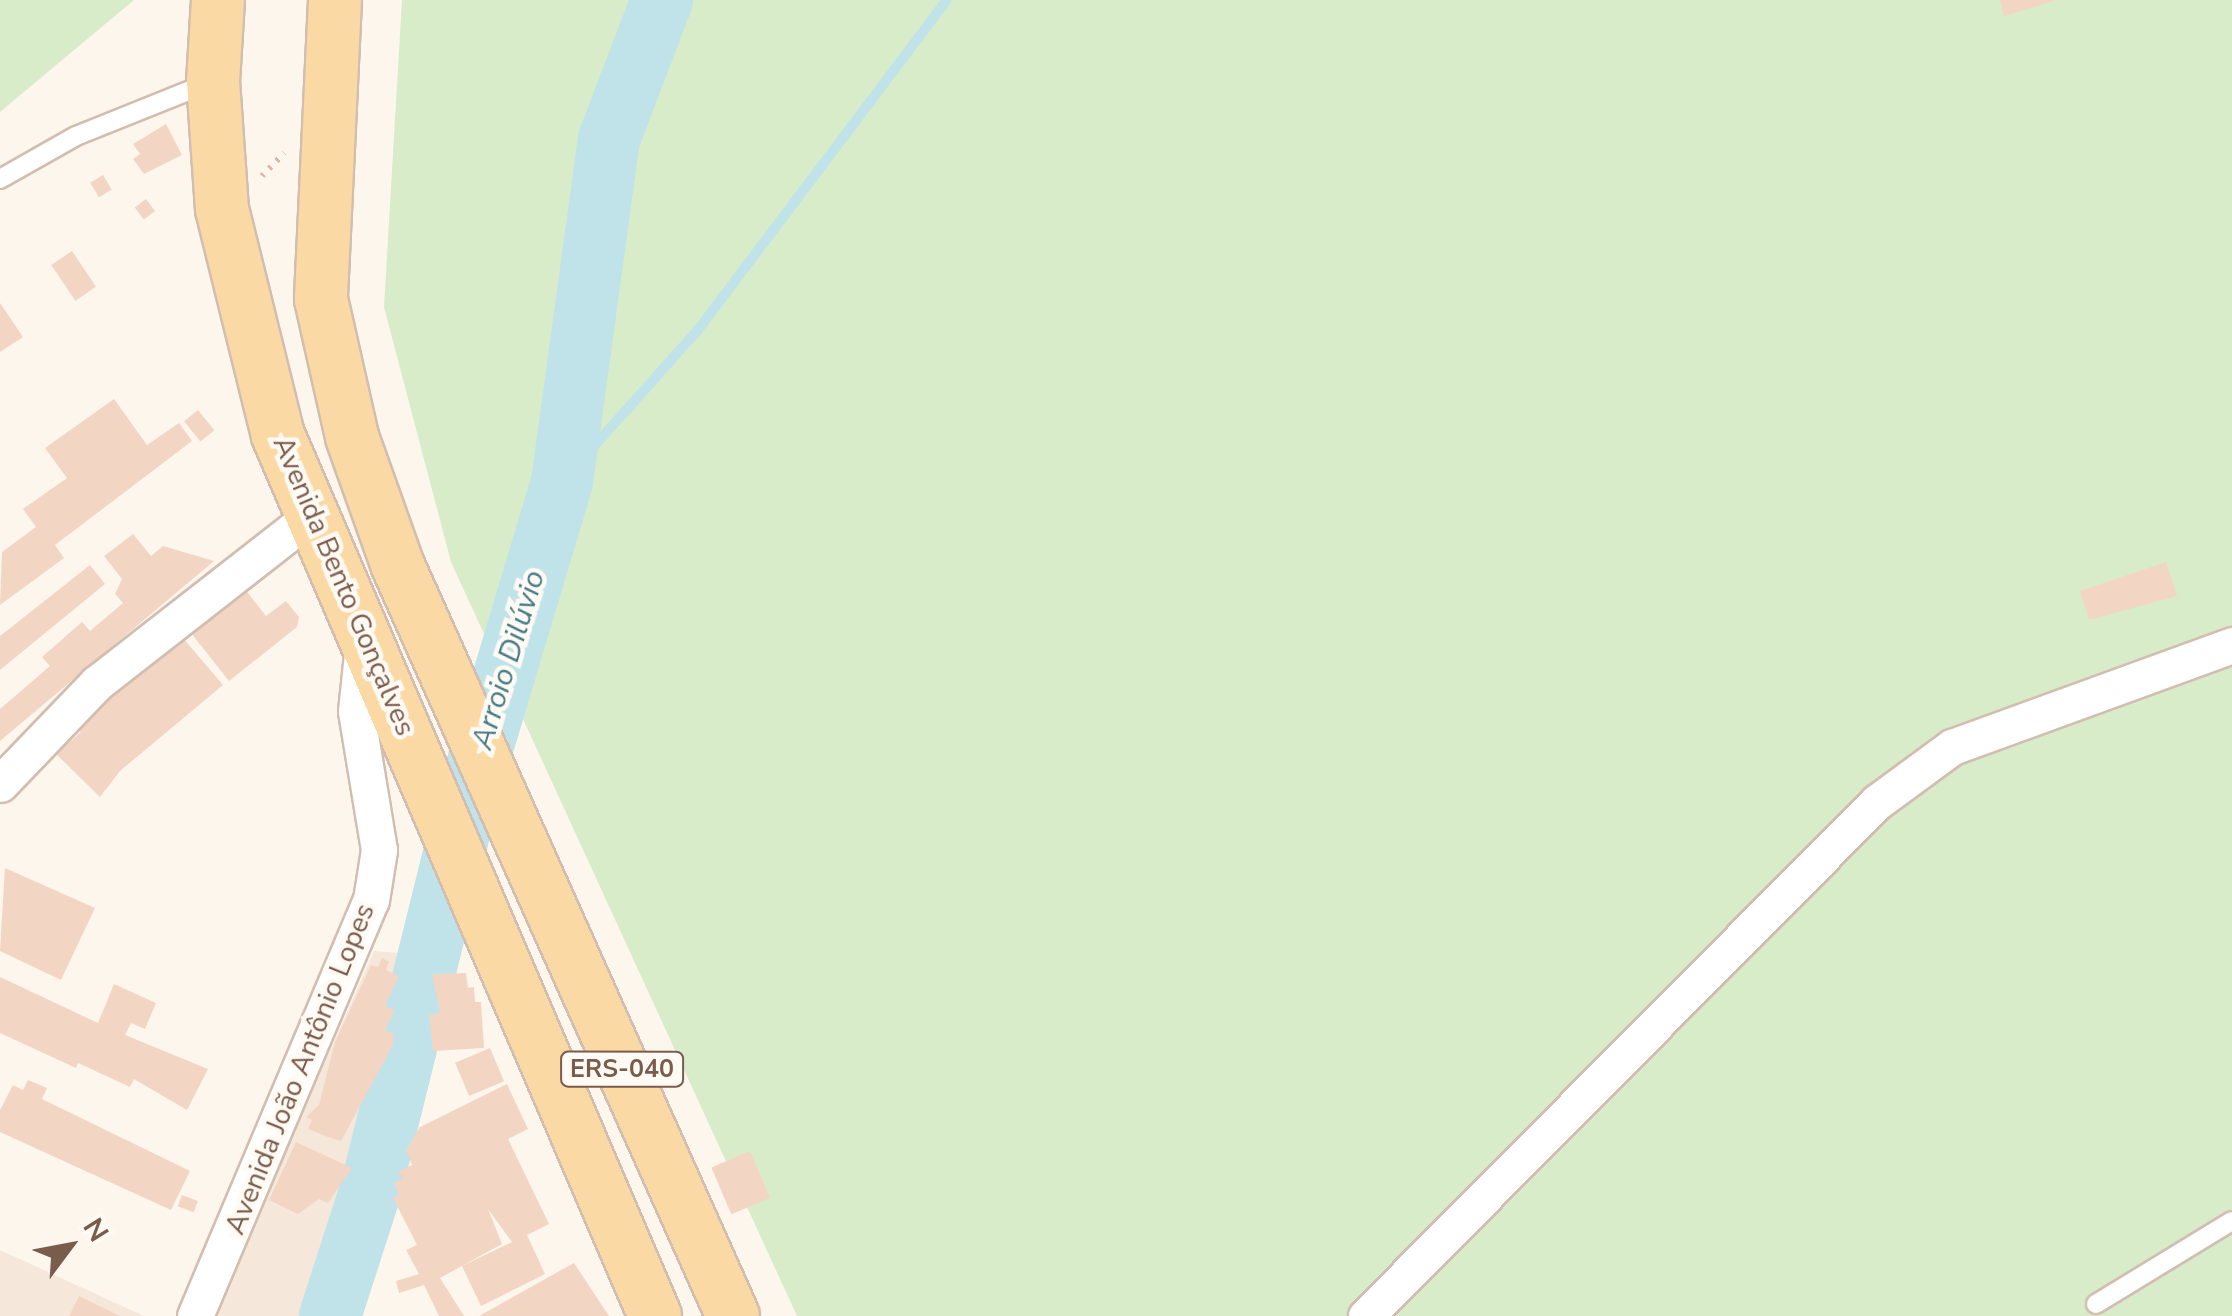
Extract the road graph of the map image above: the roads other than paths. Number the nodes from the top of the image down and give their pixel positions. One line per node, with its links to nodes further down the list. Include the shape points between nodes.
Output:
1 (218, 0): 3 (main road, Avenida Bento Gonçalves)
2 (335, 0): 13 (main road, Avenida Bento Gonçalves / ERS-040, via 322,299 352,437 510,823)
3 (213, 81): 4 (lane, via 76,136); 5 (main road, Avenida Bento Gonçalves, via 222,208 241,304)
4 (0, 179)
5 (308, 518): 6 (main road, Avenida Bento Gonçalves); 8 (street, via 96,682)
6 (364, 638): 11 (street, Avenida João Antônio Lopes, via 356,711 378,850 371,900); 12 (main road, Avenida Bento Gonçalves / ERS-040)
7 (2232, 644): 14 (street, via 1952,747 1877,802)
8 (0, 784)
9 (2232, 1221): 10 (lane)
10 (2096, 1304)
11 (195, 1316)
12 (655, 1316)
13 (733, 1316)
14 (1366, 1316)

